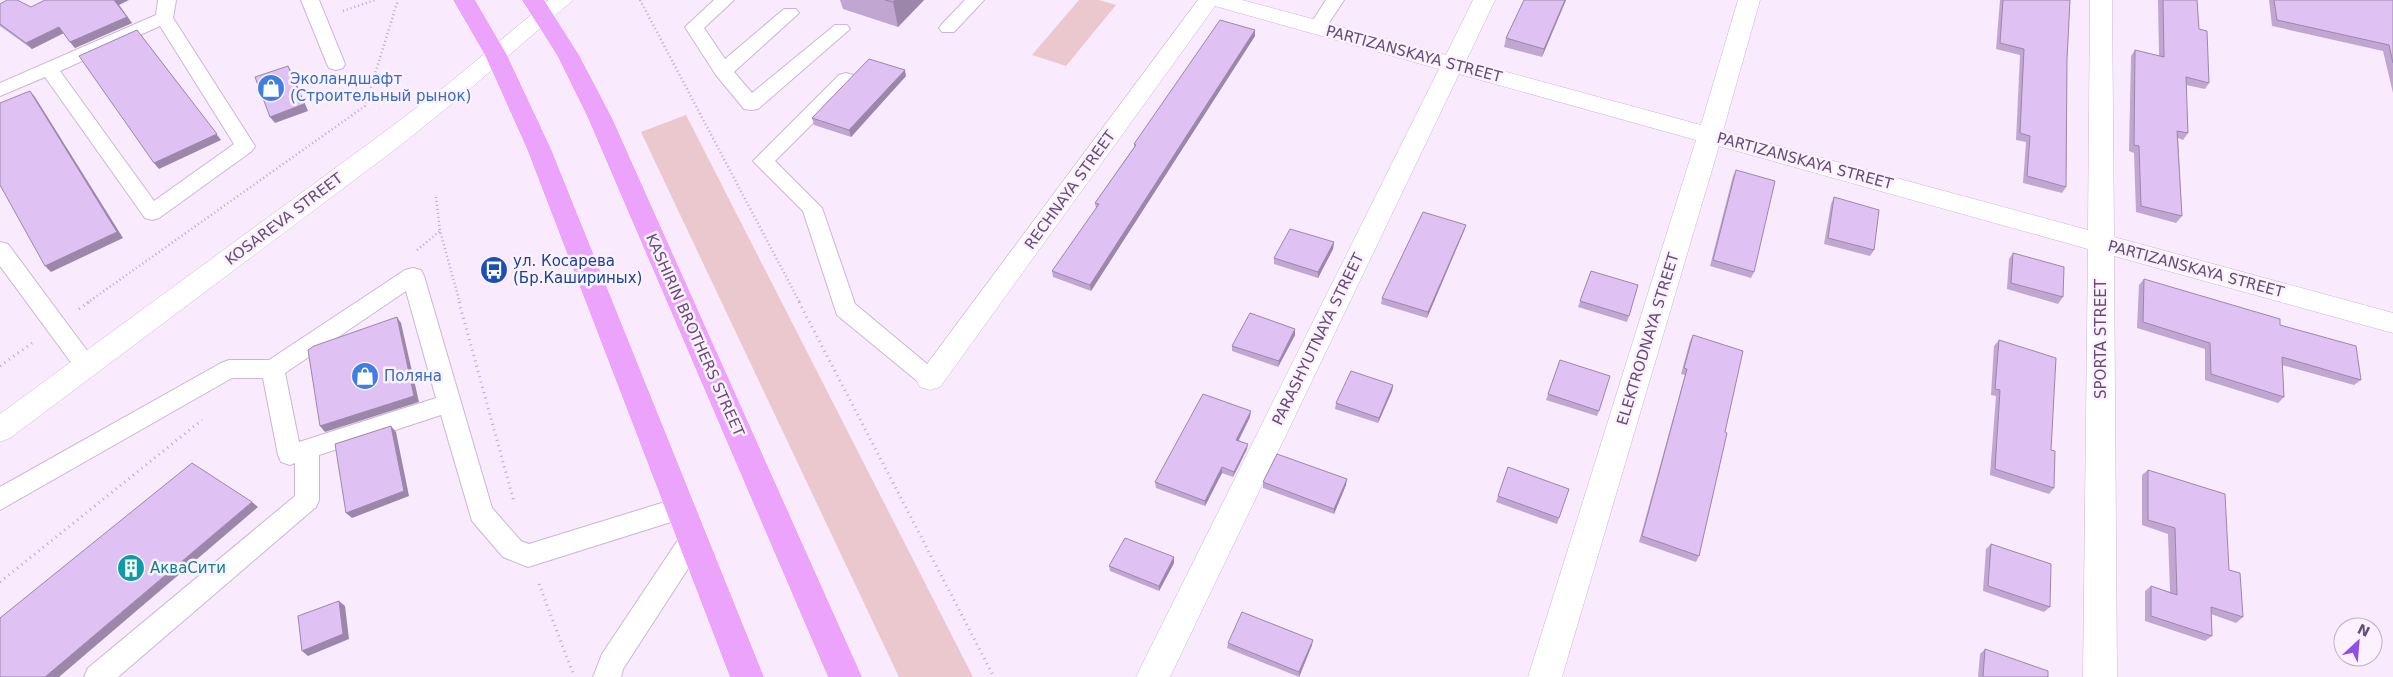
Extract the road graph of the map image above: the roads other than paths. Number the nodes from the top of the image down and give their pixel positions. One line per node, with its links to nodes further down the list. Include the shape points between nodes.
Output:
1 (310, 0): 18 (lane)
2 (464, 0): 17 (main road)
3 (725, 0): 21 (lane, via 694,27)
4 (975, 0): 14 (lane)
5 (1209, 0): 30 (street, RECHNAYA STREET)
6 (1217, 0): 15 (street, PARTIZANSKAYA STREET)
7 (1334, 0): 15 (lane)
8 (1484, 0): 19 (street, PARASHYUTNAYA STREET)
9 (1749, 0): 24 (street, ELEKTRODNAYA STREET)
10 (2101, 0): 25 (street, SPORTA STREET)
11 (546, 5): 17 (street, KOSAREVA STREET); 40 (main road, KASHIRIN BROTHERS STREET, via 600,118)
12 (166, 9): 20 (lane); 20 (lane, via 246,146 152,213)
13 (790, 13): 21 (lane)
14 (948, 28)
15 (1317, 28): 19 (street, PARTIZANSKAYA STREET)
16 (841, 29): 21 (lane, via 751,104)
17 (496, 55): 28 (street, KOSAREVA STREET, via 392,139); 35 (main road, via 538,148)
18 (336, 64)
19 (1452, 65): 24 (street, PARTIZANSKAYA STREET); 41 (street, PARASHYUTNAYA STREET)
20 (49, 69): 23 (lane)
21 (723, 71)
22 (846, 79): 30 (lane, via 763,161 812,208 845,309)
23 (0, 90)
24 (1710, 135): 25 (street, PARTIZANSKAYA STREET); 42 (street, ELEKTRODNAYA STREET)
25 (2101, 242): 27 (street, PARTIZANSKAYA STREET); 43 (street, SPORTA STREET)
26 (0, 250): 28 (lane)
27 (2393, 323)
28 (86, 366): 32 (street, KOSAREVA STREET)
29 (273, 369): 31 (lane, via 412,276); 33 (lane, via 290,455); 34 (lane, via 228,369)
30 (930, 380)
31 (449, 403): 33 (lane); 35 (lane, via 481,513 512,549 528,556)
32 (0, 430)
33 (307, 449): 37 (lane, via 307,500)
34 (0, 499)
35 (681, 508): 36 (main road)
36 (694, 539): 38 (lane, via 612,664); 39 (main road)
37 (98, 677)
38 (607, 677)
39 (747, 677)
40 (845, 677)
41 (1153, 677)
42 (1545, 677)
43 (2100, 677)

